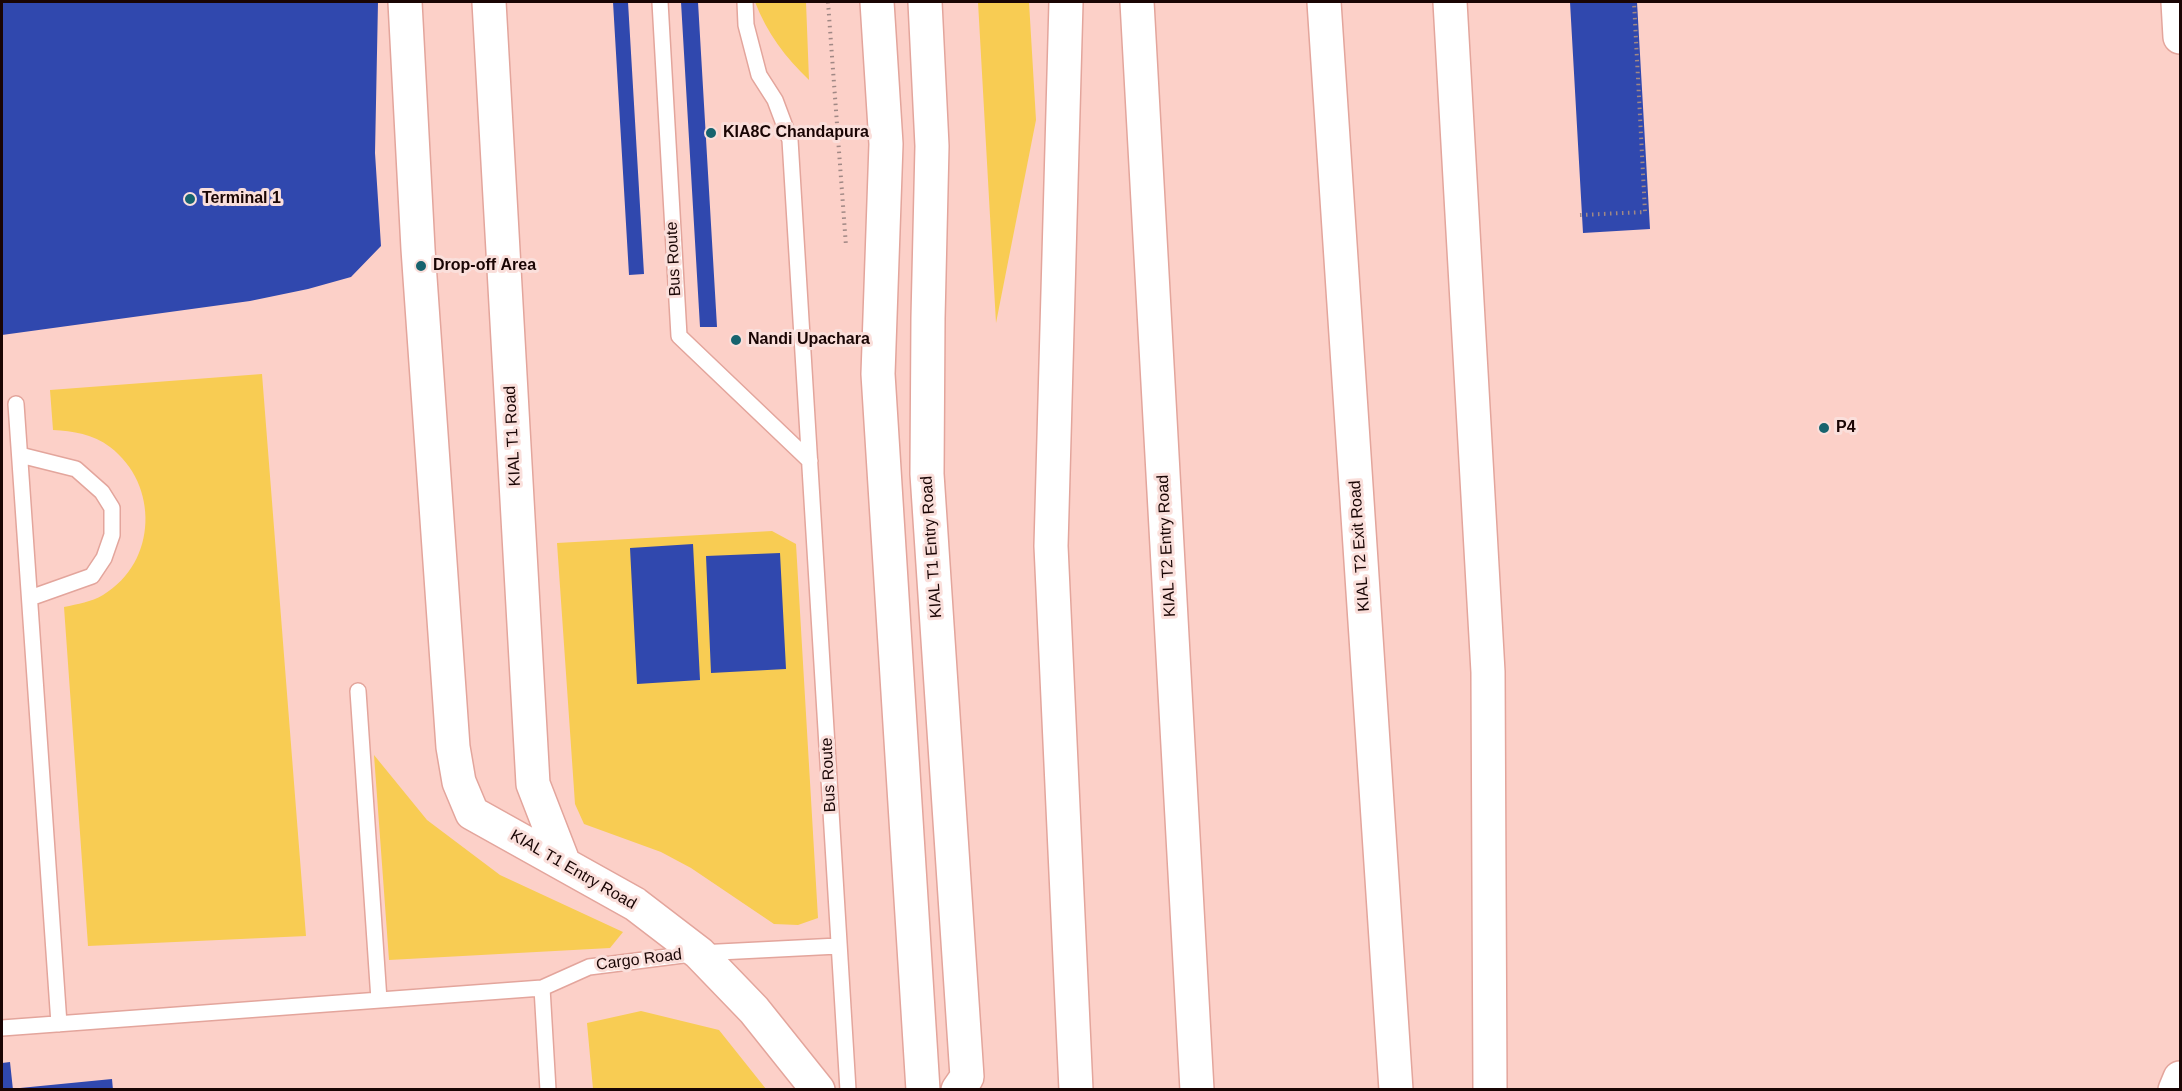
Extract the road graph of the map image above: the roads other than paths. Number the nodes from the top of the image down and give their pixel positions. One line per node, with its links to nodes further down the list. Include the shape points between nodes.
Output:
1 (405, 2): 18 (main road, KIAL T1 Entry Road, via 418,249 453,747 459,782 472,813)
2 (489, 2): 18 (main road, KIAL T1 Road, via 533,784)
3 (660, 2): 15 (lane, Bus Route, via 679,336)
4 (745, 2): 15 (lane, Bus Route, via 746,25 759,75 775,100 790,140)
5 (878, 2): 29 (main road, via 886,144 878,374)
6 (925, 2): 30 (main road, KIAL T1 Entry Road, via 932,146 927,474 967,1077)
7 (1066, 2): 31 (main road, via 1051,546)
8 (1137, 2): 32 (main road, KIAL T2 Entry Road)
9 (1324, 2): 33 (main road, KIAL T2 Exit Road)
10 (1450, 2): 34 (main road, via 1488,672)
11 (2178, 2): 12 (main road)
12 (2181, 37)
13 (16, 404): 14 (lane)
14 (20, 455): 16 (lane); 16 (lane, via 76,470 102,492 112,508 112,535 92,576)
15 (810, 460): 19 (lane, Bus Route)
16 (30, 598): 23 (lane)
17 (358, 691): 22 (lane)
18 (564, 864): 20 (main road, KIAL T1 Entry Road, via 635,904)
19 (838, 946): 20 (lane, Cargo Road); 28 (lane, Bus Route)
20 (699, 953): 21 (lane, Cargo Road, via 589,967); 27 (main road, KIAL T1 Entry Road, via 754,1010)
21 (542, 988): 22 (lane, Cargo Road); 26 (lane)
22 (379, 1000): 23 (lane, Cargo Road)
23 (60, 1024): 24 (lane, Cargo Road)
24 (2, 1028)
25 (2181, 1078): 35 (main road)
26 (548, 1089)
27 (819, 1089)
28 (848, 1089)
29 (923, 1089)
30 (958, 1089)
31 (1076, 1089)
32 (1197, 1089)
33 (1396, 1089)
34 (1490, 1089)
35 (2175, 1089)

